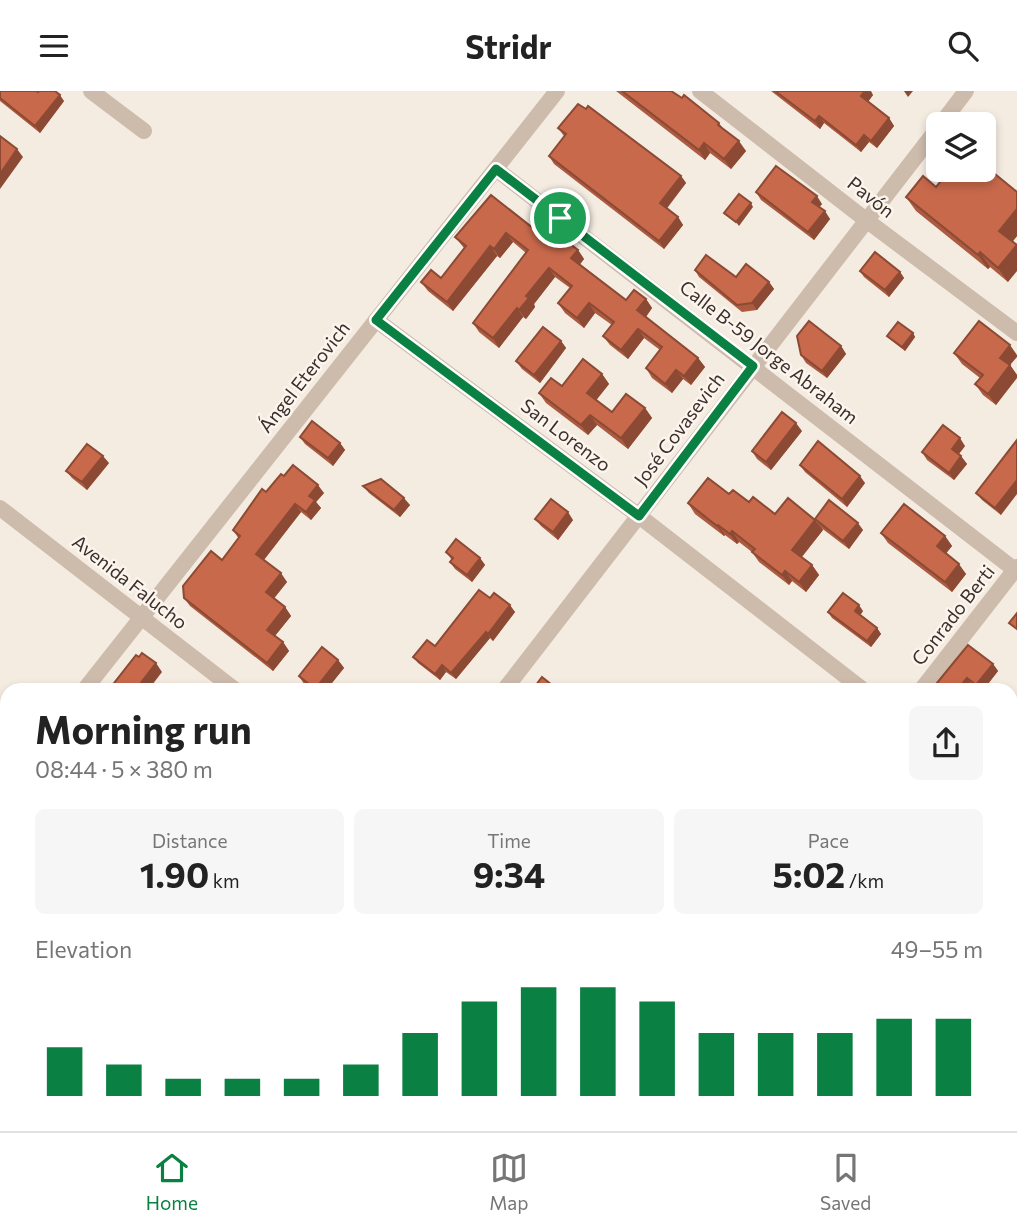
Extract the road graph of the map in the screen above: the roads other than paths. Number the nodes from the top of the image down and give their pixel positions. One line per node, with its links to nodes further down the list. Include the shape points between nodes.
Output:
1 (91, 91): 6 (street)
2 (557, 91): 8 (street, Ángel Eterovich)
3 (701, 91): 9 (street, Pavón)
4 (966, 91): 5 (street, José Covasevich)
5 (950, 112)
6 (144, 131)
7 (926, 143): 9 (street, José Covasevich)
8 (496, 169): 10 (street, Ángel Eterovich); 12 (street, Calle B-59 Jorge Abraham)
9 (866, 220): 11 (street, Pavón); 12 (street, José Covasevich)
10 (376, 320): 14 (street, San Lorenzo); 16 (street, Ángel Eterovich)
11 (1017, 333)
12 (753, 366): 14 (street, José Covasevich); 15 (street, Calle B-59 Jorge Abraham)
13 (0, 507): 16 (street, Avenida Falucho)
14 (639, 516): 19 (street, José Covasevich); 20 (street, San Lorenzo)
15 (1016, 568): 21 (street, Conrado Berti)
16 (141, 617): 17 (street, Ángel Eterovich); 18 (street, Avenida Falucho)
17 (90, 683)
18 (226, 683)
19 (510, 683)
20 (854, 683)
21 (927, 683)

